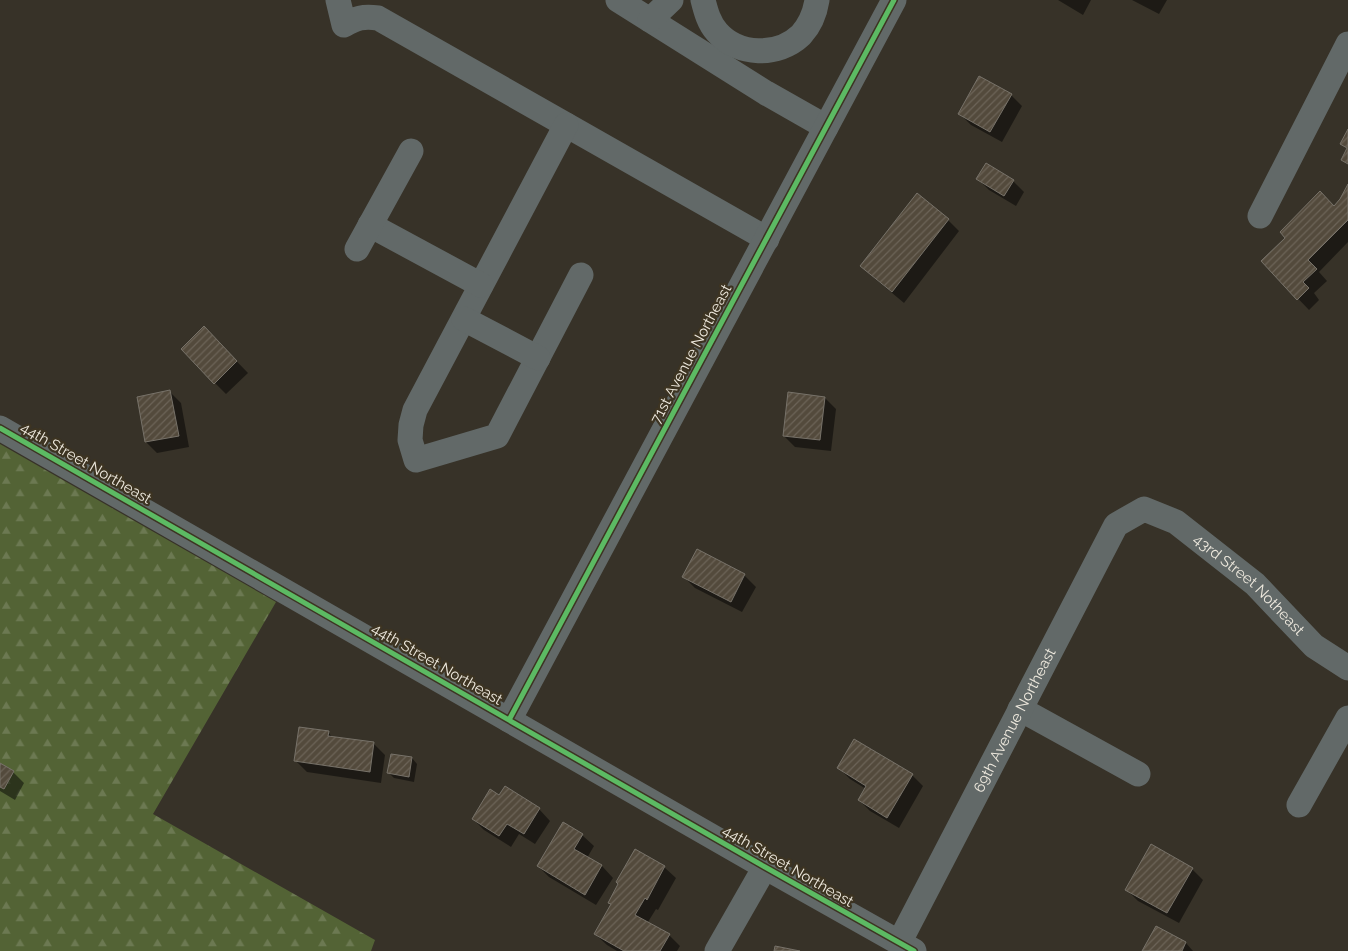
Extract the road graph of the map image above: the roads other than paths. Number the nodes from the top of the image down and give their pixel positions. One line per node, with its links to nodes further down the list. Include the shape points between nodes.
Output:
1 (338, 0): 9 (street, via 344,25 355,19 378,18)
2 (618, 0): 7 (street)
3 (671, 0): 7 (street)
4 (703, 0): 5 (street, via 707,16 717,32 732,44 749,50 768,51 786,46 801,35 812,20)
5 (817, 0)
6 (894, 0): 10 (street, 71st Avenue Northeast)
7 (650, 20): 10 (street, via 766,94)
8 (1348, 44): 12 (street)
9 (566, 125): 14 (street); 17 (street)
10 (826, 127): 14 (street, 71st Avenue Northeast)
11 (410, 151): 13 (street)
12 (1260, 216)
13 (370, 225): 15 (street); 17 (street)
14 (766, 239): 25 (street, 71st Avenue Northeast)
15 (356, 249)
16 (582, 275): 19 (street)
17 (481, 285): 18 (street)
18 (464, 319): 19 (street); 19 (street, via 415,410 410,440 416,460 497,436)
19 (538, 358)
20 (0, 428): 25 (street, 44th Street Northeast)
21 (1144, 509): 22 (street, 43rd Street Notheast, via 1176,522 1255,584 1314,646); 23 (street, 69th Avenue Northeast, via 1116,525)
22 (1348, 668)
23 (1020, 710): 26 (street); 29 (street, 69th Avenue Northeast)
24 (1348, 718): 27 (street)
25 (510, 720): 28 (street, 44th Street Northeast)
26 (1138, 774)
27 (1299, 805)
28 (765, 867): 29 (street, 44th Street Northeast); 30 (street)
29 (907, 947)
30 (717, 951)

